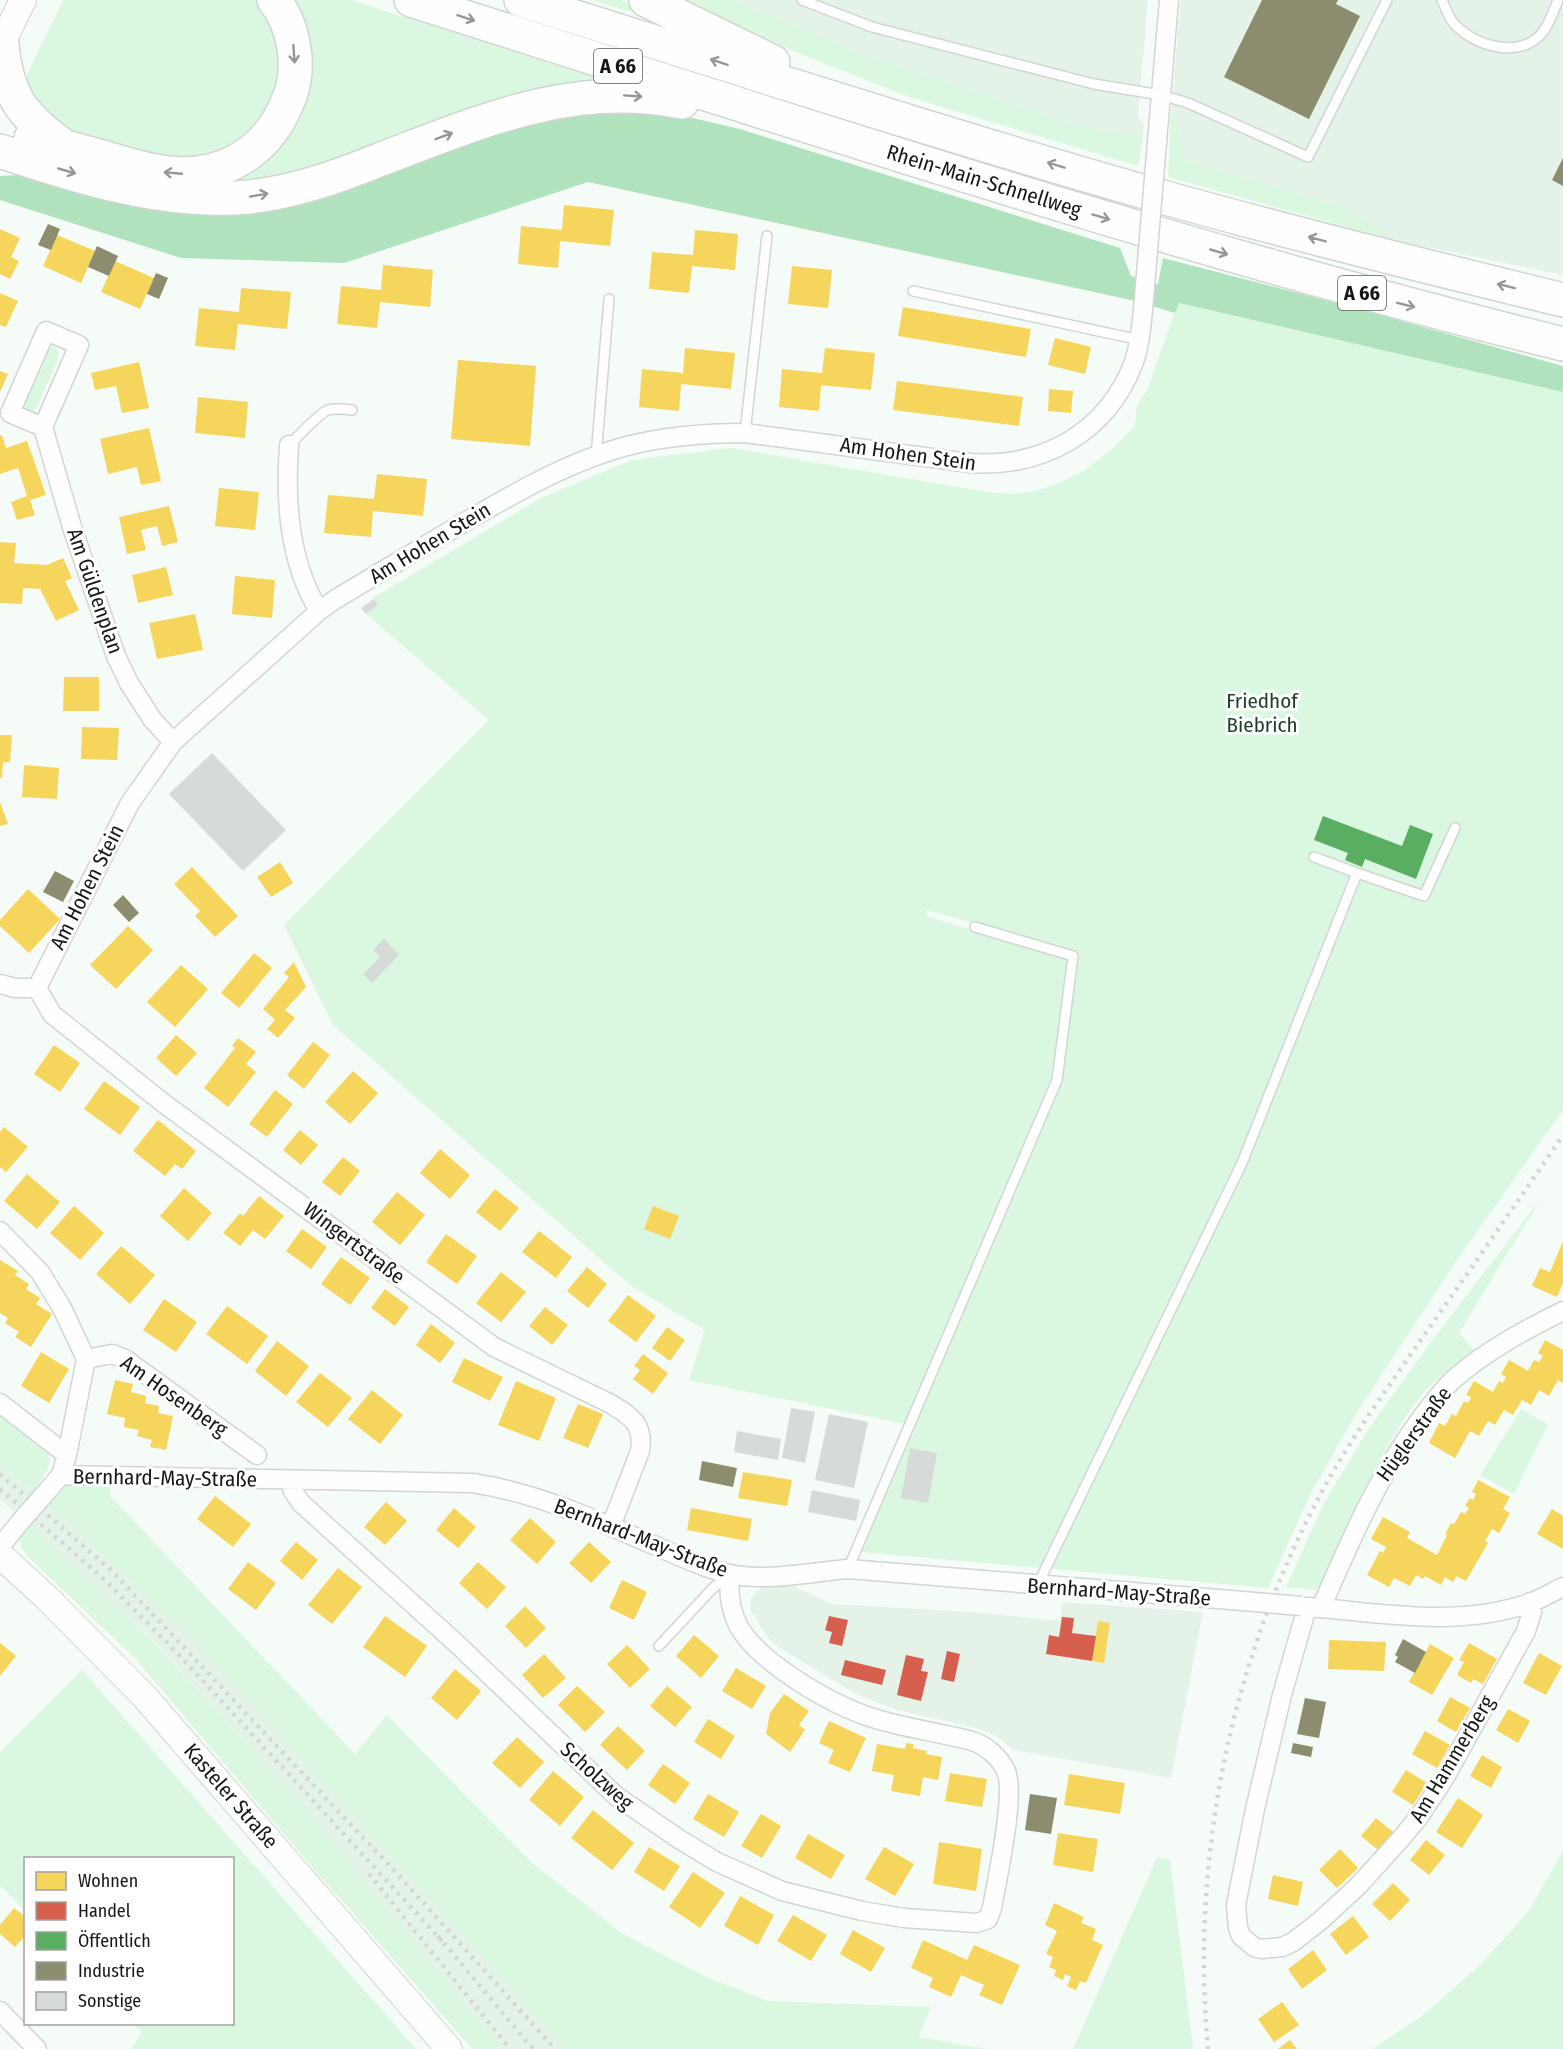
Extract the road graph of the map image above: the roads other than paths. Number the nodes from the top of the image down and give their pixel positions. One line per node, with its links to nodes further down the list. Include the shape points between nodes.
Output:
1 (23, 0): 11 (main road)
2 (274, 0): 15 (highway, one-way to 15, via 288,24 295,70 283,115 253,151 212,172 185,174 156,172)
3 (411, 0): 14 (highway, Rhein-Main-Schnellweg / A 66, one-way to 14)
4 (521, 0): 13 (highway, Rhein-Main-Schnellweg / A 66, one-way to 4)
5 (646, 0): 13 (highway)
6 (802, 0): 12 (lane, via 872,27 1094,84)
7 (1169, 0): 12 (street, Am Hohen Stein)
8 (1387, 0): 12 (lane, via 1308,157 1188,103)
9 (1442, 0): 10 (lane, via 1452,21 1463,32 1498,47 1515,48 1529,44 1542,33)
10 (1558, 0)
11 (1, 46): 15 (highway, via 10,88 20,105 39,128)
12 (1161, 95): 21 (street, Am Hohen Stein, bridge)
13 (875, 111): 20 (highway, Rhein-Main-Schnellweg / A 66, one-way to 13, via 1184,203)
14 (825, 131): 16 (highway, one-way to 14, via 79,175 146,191 214,199 250,197 327,180 508,112 596,95 669,99); 22 (highway, Rhein-Main-Schnellweg / A 66, one-way to 22, via 1162,236 1376,297)
15 (65, 147): 16 (highway)
16 (3, 148)
17 (767, 236): 25 (lane)
18 (914, 291): 21 (lane)
19 (609, 299): 27 (lane)
20 (1563, 300)
21 (1140, 340): 25 (street, Am Hohen Stein, via 1126,380 1102,414 1070,441 1032,458 970,463)
22 (1563, 344)
23 (352, 410): 26 (lane, via 328,410)
24 (43, 427): 24 (street, via 79,345 46,331 10,413); 29 (street, Am Güldenplan, via 116,656 152,719)
25 (745, 433): 27 (street, Am Hohen Stein, via 704,433 654,440)
26 (289, 445): 28 (street, via 287,503 297,562)
27 (596, 457): 28 (street, Am Hohen Stein, via 495,504)
28 (319, 611): 29 (street, Am Hohen Stein)
29 (173, 742): 35 (street, Am Hohen Stein, via 130,803)
30 (1455, 828): 32 (lane, via 1424,897)
31 (1314, 857): 32 (lane)
32 (1357, 873): 49 (lane, via 1242,1163)
33 (975, 927): 47 (lane, via 1073,956 1057,1080)
34 (0, 984): 35 (street)
35 (37, 988): 44 (street, Wingertstraße, via 52,1014 162,1102 494,1347 629,1415 642,1440)
36 (0, 1231): 38 (street, via 40,1272)
37 (1563, 1311): 52 (street, Hüglerstraße, via 1493,1349 1454,1379 1434,1401 1384,1472)
38 (86, 1359): 40 (street); 41 (street, Am Hosenberg, via 112,1354 125,1359)
39 (0, 1403): 40 (street)
40 (67, 1455): 42 (street)
41 (257, 1455)
42 (60, 1475): 43 (street, Bernhard-May-Straße); 45 (street, Bernhard-May-Straße, bridge)
43 (290, 1480): 44 (street, Bernhard-May-Straße, via 472,1483 528,1494); 48 (street, Scholzweg, via 301,1503 457,1644 616,1796 679,1839 717,1862 782,1891 904,1918 976,1923 988,1919 1010,1792 1006,1771 995,1756 979,1743 867,1716 827,1698 789,1674 759,1652 740,1628 730,1602)
44 (611, 1526): 48 (street, Bernhard-May-Straße)
45 (0, 1547)
46 (0, 1555): 57 (main road, Kasteler Straße, via 144,1696)
47 (848, 1569): 48 (street, Bernhard-May-Straße, via 787,1575); 49 (street, Bernhard-May-Straße)
48 (730, 1574): 53 (lane)
49 (1037, 1586): 52 (street, Bernhard-May-Straße, bridge)
50 (1563, 1587): 51 (street, Bernhard-May-Straße)
51 (1530, 1602): 52 (street, Bernhard-May-Straße, via 1452,1617); 54 (street, Am Hammerberg, via 1532,1612 1526,1631 1419,1817 1358,1886 1320,1921 1282,1947)
52 (1310, 1607): 54 (street, Hüglerstraße, via 1282,1695 1238,1888 1238,1928)
53 (659, 1646)
54 (1254, 1947)
55 (0, 2011): 56 (street)
56 (37, 2049)
57 (449, 2049)

